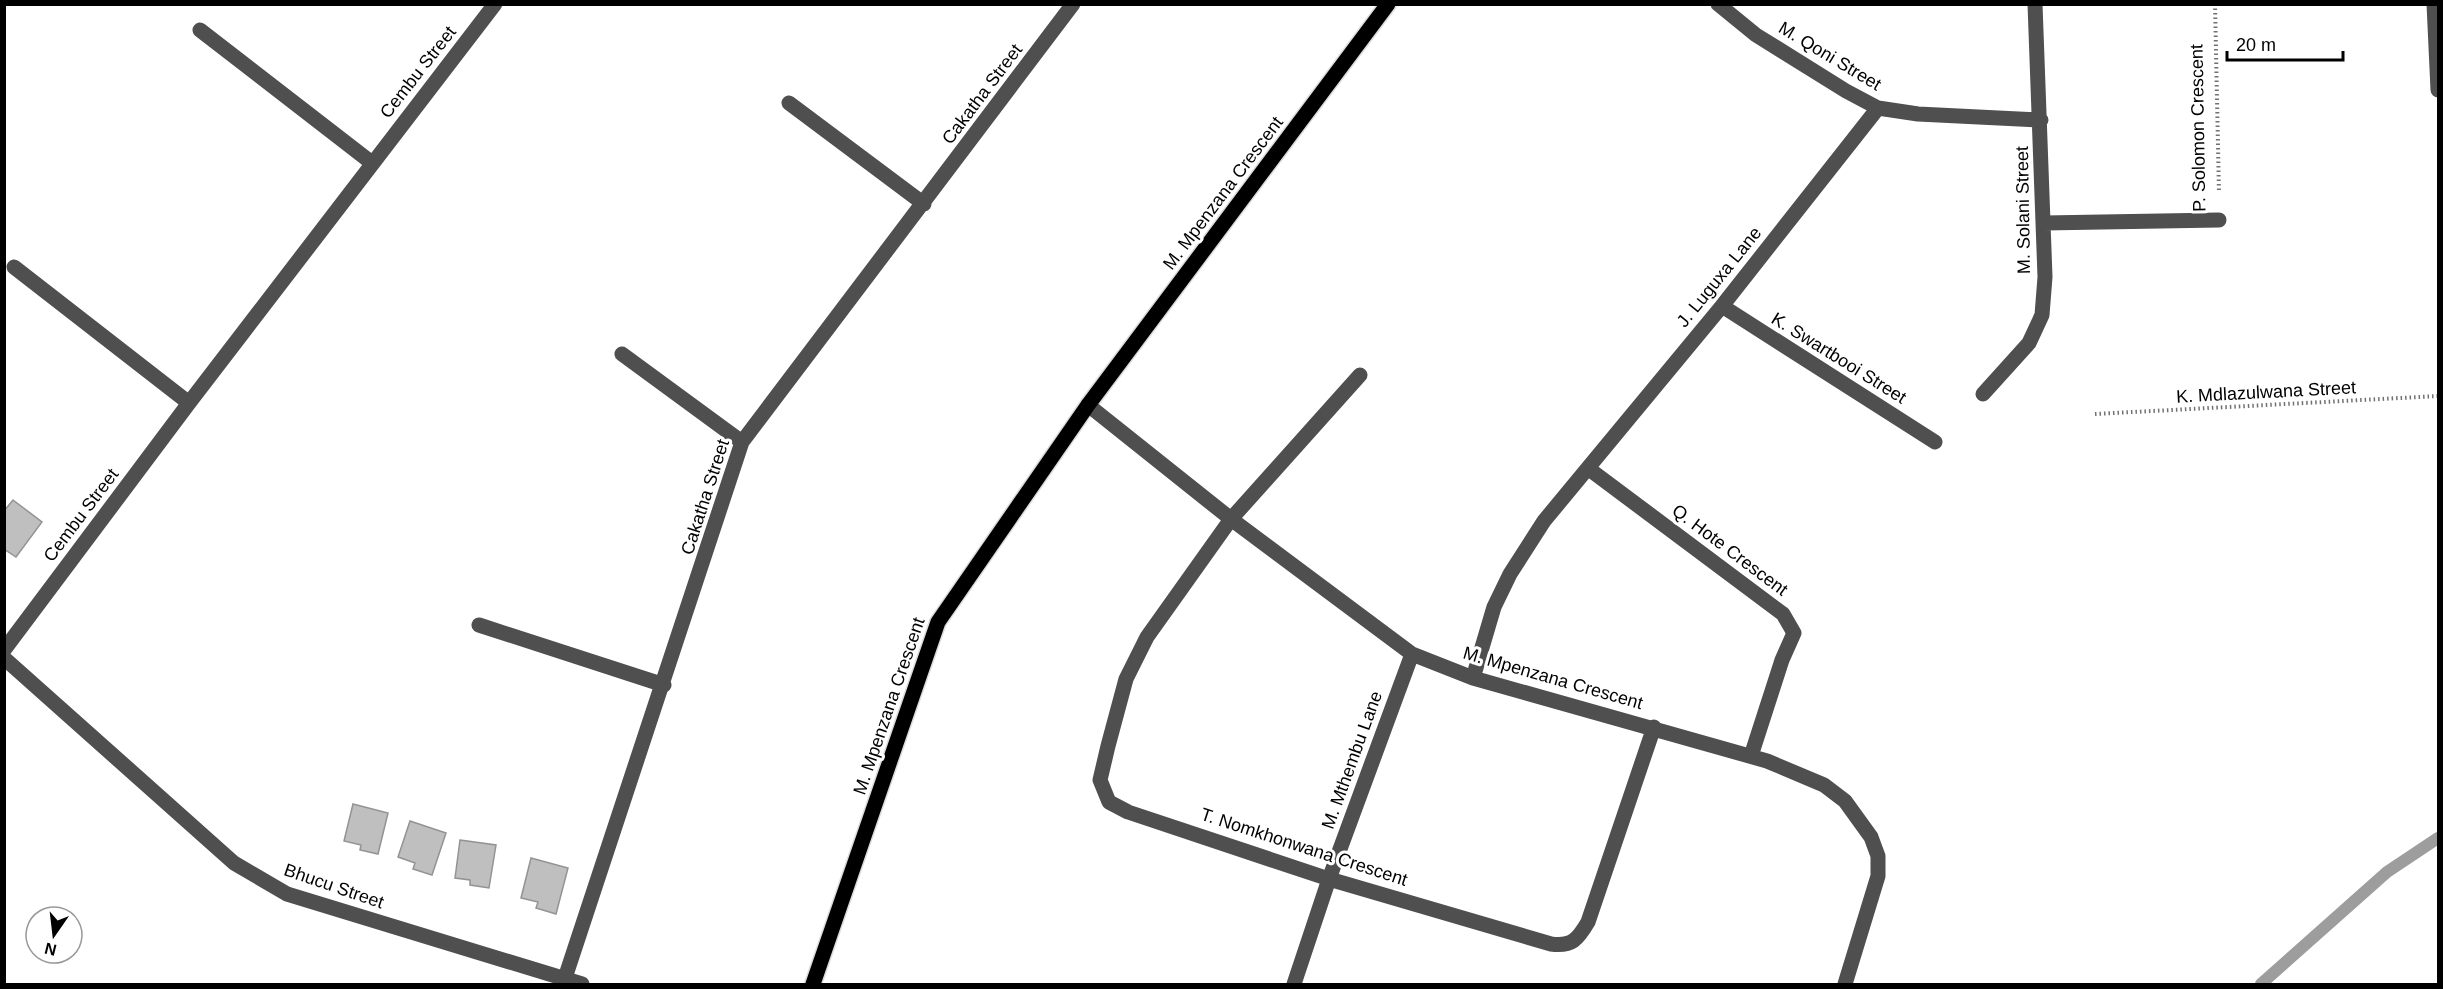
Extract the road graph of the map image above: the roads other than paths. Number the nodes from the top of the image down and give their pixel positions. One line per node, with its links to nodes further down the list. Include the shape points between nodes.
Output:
1 (495, 4): 12 (street, Cembu Street)
2 (1073, 4): 13 (street, Cakatha Street)
3 (1388, 4): 22 (main road, M. Mpenzana Crescent)
4 (1718, 4): 10 (street, M. Qoni Street, via 1756,35)
5 (2036, 4): 11 (street, M. Solani Street)
6 (2434, 4): 8 (street)
7 (200, 30): 12 (street)
8 (2439, 90)
9 (789, 103): 13 (street)
10 (1878, 108): 11 (street, M. Qoni Street, via 1927,115); 17 (street, J. Luguxa Lane)
11 (2041, 120): 15 (street, M. Solani Street)
12 (372, 163): 21 (street, Cembu Street)
13 (924, 204): 23 (street, Cakatha Street)
14 (2219, 220): 15 (street, P. Solomon Crescent)
15 (2044, 223): 20 (street, M. Solani Street, via 2042,315 2029,343)
16 (14, 267): 21 (street)
17 (1722, 306): 24 (street, K. Swartbooi Street); 25 (street, J. Luguxa Lane)
18 (622, 354): 23 (street)
19 (1360, 375): 26 (street)
20 (1983, 394)
21 (189, 403): 28 (street, Cembu Street)
22 (1088, 405): 26 (street, M. Mpenzana Crescent); 38 (main road, M. Mpenzana Crescent, via 938,622)
23 (742, 442): 32 (street, Cakatha Street)
24 (1935, 442)
25 (1589, 469): 31 (street, J. Luguxa Lane, via 1544,520 1510,574 1494,607); 34 (street, Q. Hote Crescent, via 1783,614 1794,633)
26 (1231, 519): 29 (street, M. Mpenzana Crescent); 35 (street, T. Nomkhonwana Crescent, via 1147,637 1126,679 1100,780 1104,794 1117,808)
27 (479, 625): 32 (street)
28 (4, 650)
29 (1412, 654): 31 (street, M. Mpenzana Crescent); 35 (street, M. Mthembu Lane)
30 (4, 658): 36 (street, Bhucu Street, via 234,863 287,894)
31 (1473, 678): 33 (street, M. Mpenzana Crescent)
32 (664, 685): 36 (street, Cakatha Street)
33 (1654, 728): 34 (street, M. Mpenzana Crescent); 35 (street, T. Nomkhonwana Crescent, via 1588,922 1573,943 1551,944)
34 (1751, 756): 40 (street, M. Mpenzana Crescent, via 1824,785 1845,801 1871,837 1878,856 1878,876)
35 (1329, 879): 39 (street, M. Mthembu Lane)
36 (563, 982): 37 (street, Bhucu Street)
37 (582, 984)
38 (813, 984)
39 (1294, 984)
40 (1845, 984)

